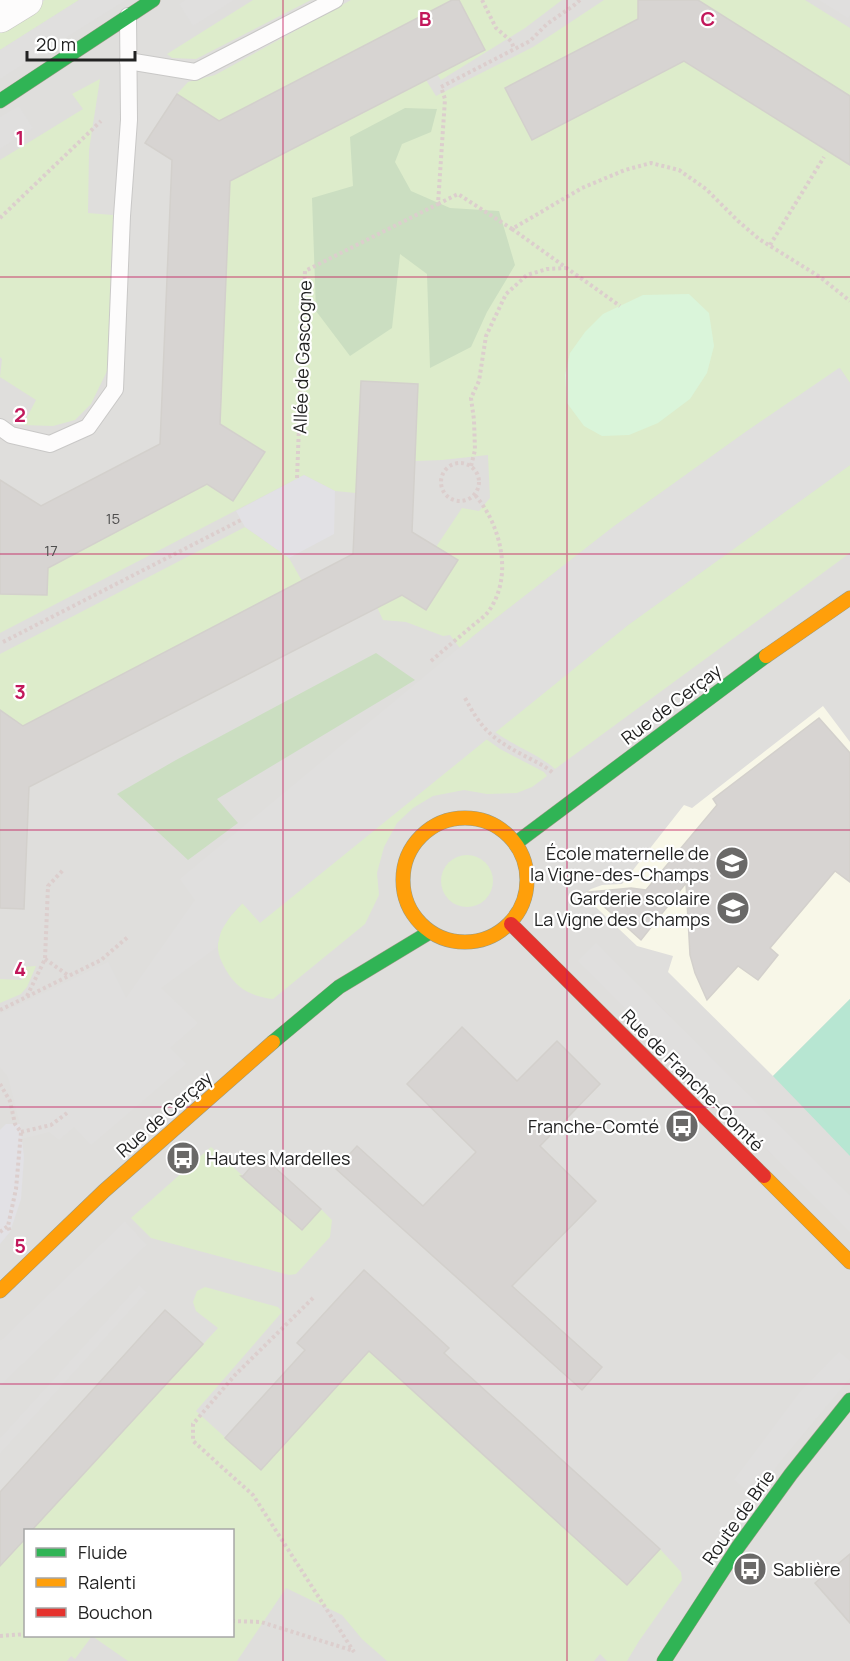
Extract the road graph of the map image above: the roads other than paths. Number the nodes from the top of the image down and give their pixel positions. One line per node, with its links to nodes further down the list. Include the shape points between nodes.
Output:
1 (26, 0): 5 (street)
2 (153, 0): 4 (street)
3 (335, 0): 6 (lane, via 195,72)
4 (128, 15): 6 (lane); 7 (street)
5 (0, 16)
6 (128, 61): 8 (lane, via 129,120 115,389 88,427 50,444 10,435)
7 (0, 101)
8 (0, 428)
9 (850, 598): 10 (street, Rue de Cerçay, via 760,660)
10 (516, 843): 11 (street, via 527,870 526,891); 12 (street, via 506,832 487,822 466,818 445,821 426,831 412,848 404,867 403,889 406,914)
11 (511, 924): 12 (street, via 488,938 469,943 449,941); 15 (street, Rue de Franche-Comté)
12 (430, 932): 14 (street, Rue de Cerçay)
13 (381, 946): 14 (street, Rue de Cerçay)
14 (359, 974): 16 (street, Rue de Cerçay, via 270,1045 104,1191)
15 (850, 1262)
16 (0, 1291)
17 (850, 1400): 18 (street, Route de Brie, via 738,1547)
18 (664, 1661)

